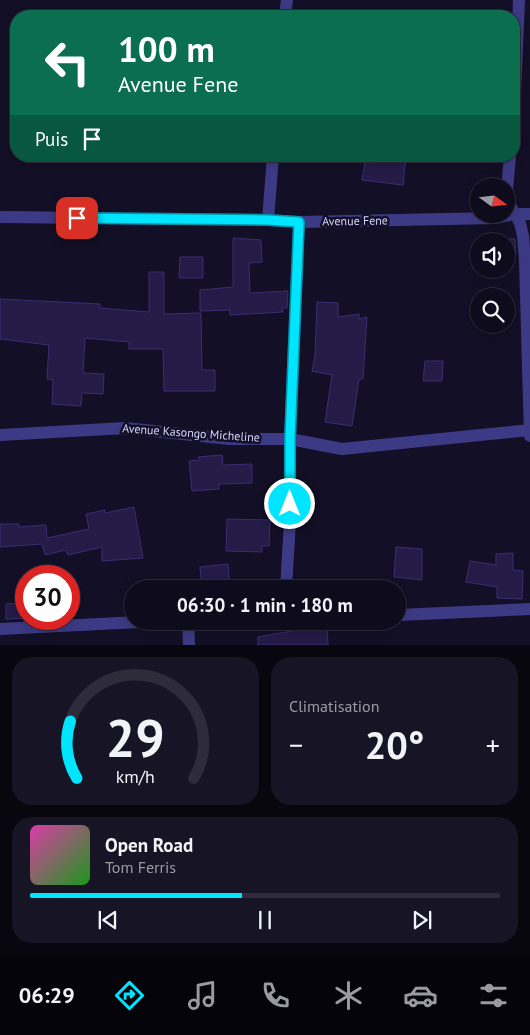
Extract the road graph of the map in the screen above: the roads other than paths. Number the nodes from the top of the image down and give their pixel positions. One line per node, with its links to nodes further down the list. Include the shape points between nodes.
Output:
1 (273, 162): 9 (street)
2 (509, 162): 3 (street)
3 (508, 178)
4 (515, 214): 5 (street, Avenue Fene)
5 (530, 214)
6 (515, 216): 11 (street, via 523,236 525,261)
7 (0, 217): 9 (street, Avenue Fene)
8 (470, 219): 10 (street, Avenue Fene)
9 (268, 220): 10 (street, Avenue Fene)
10 (299, 222): 14 (street)
11 (530, 430): 13 (street); 14 (street, Avenue Kasongo Micheline, via 352,448)
12 (0, 435): 14 (street, Avenue Kasongo Micheline, via 125,428 230,439)
13 (530, 436)
14 (290, 438): 15 (street)
15 (287, 580)
16 (530, 609): 17 (street)
17 (406, 615)
18 (124, 623): 19 (street)
19 (0, 629)
20 (188, 630): 21 (street)
21 (189, 645)

